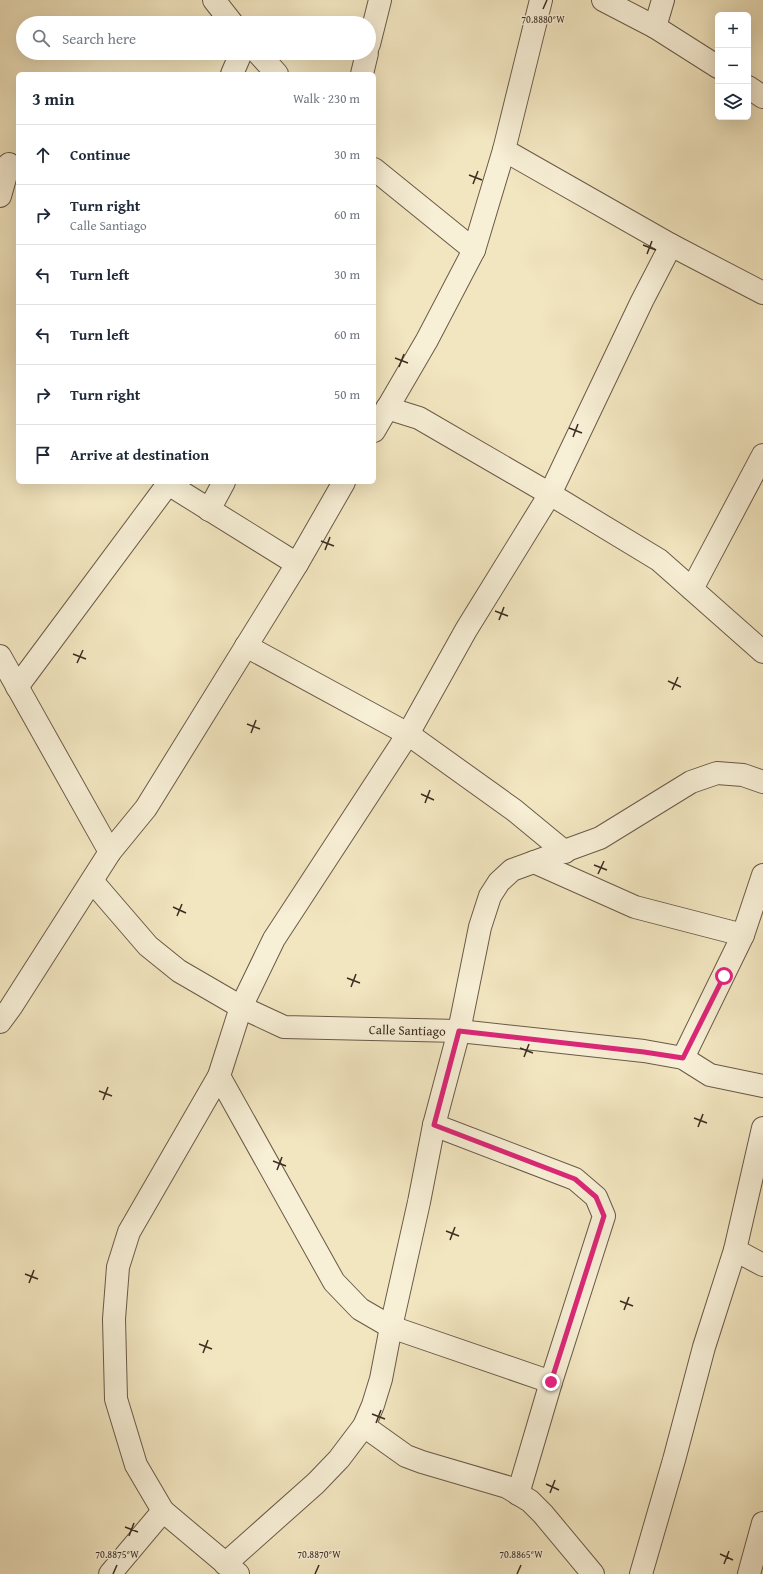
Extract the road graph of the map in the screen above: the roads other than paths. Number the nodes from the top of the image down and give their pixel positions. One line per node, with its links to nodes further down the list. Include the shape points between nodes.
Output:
1 (214, 0): 6 (street)
2 (380, 0): 7 (street)
3 (540, 0): 18 (street)
4 (603, 0): 8 (street)
5 (663, 0): 8 (street)
6 (227, 16)
7 (376, 16)
8 (656, 27): 12 (street)
9 (238, 60): 13 (street)
10 (264, 60): 14 (street)
11 (365, 60): 15 (street)
12 (715, 66)
13 (233, 72)
14 (275, 72)
15 (362, 72)
16 (751, 89): 17 (street)
17 (763, 97)
18 (504, 150): 22 (street); 23 (street)
19 (9, 165): 21 (street)
20 (376, 171): 23 (street)
21 (0, 196)
22 (671, 245): 24 (street); 32 (street)
23 (474, 250): 25 (street, via 427,340)
24 (763, 293)
25 (387, 408): 26 (street); 32 (street, via 419,418)
26 (376, 427)
27 (763, 455): 35 (street)
28 (165, 484): 39 (street)
29 (168, 484): 33 (street)
30 (223, 484): 33 (street)
31 (343, 484): 34 (street)
32 (550, 494): 35 (street, via 659,560); 40 (street, via 466,630)
33 (209, 510): 34 (street)
34 (297, 564): 36 (street)
35 (692, 589): 37 (street)
36 (246, 646): 40 (street); 42 (street, via 146,808)
37 (763, 652)
38 (0, 656): 39 (street)
39 (17, 687): 42 (street)
40 (408, 734): 43 (street, via 514,810); 48 (street, via 274,939)
41 (763, 782): 43 (street, via 743,774 717,773 690,782 600,838)
42 (110, 852): 46 (street)
43 (565, 852): 44 (street)
44 (534, 862): 47 (street, via 635,907); 50 (street, via 512,870 499,882 490,896 480,926)
45 (763, 875): 47 (street)
46 (92, 881): 48 (street, Calle Santiago, via 148,946 179,971); 49 (street)
47 (743, 935): 51 (street)
48 (241, 1007): 50 (street, Calle Santiago, via 284,1027); 52 (street)
49 (4, 1009)
50 (459, 1031): 51 (street, Calle Santiago); 54 (street)
51 (683, 1058): 53 (street, Calle Santiago, via 710,1075)
52 (220, 1076): 58 (street, via 334,1282 360,1309); 62 (street, via 129,1232 118,1267 114,1320 116,1399 136,1465)
53 (763, 1086)
54 (434, 1125): 58 (street, via 420,1202); 59 (street, via 575,1179 596,1197 604,1216)
55 (763, 1128): 56 (street)
56 (735, 1250): 57 (street); 67 (street, via 704,1347)
57 (763, 1265)
58 (390, 1327): 59 (street); 60 (street, via 381,1379)
59 (551, 1382): 61 (street)
60 (364, 1426): 61 (street, via 406,1456 507,1487); 64 (street, via 339,1459)
61 (518, 1494): 66 (street, via 530,1501 543,1514)
62 (163, 1511): 64 (street); 65 (street)
63 (763, 1523): 68 (street)
64 (232, 1569)
65 (110, 1574)
66 (593, 1574)
67 (641, 1574)
68 (749, 1574)

